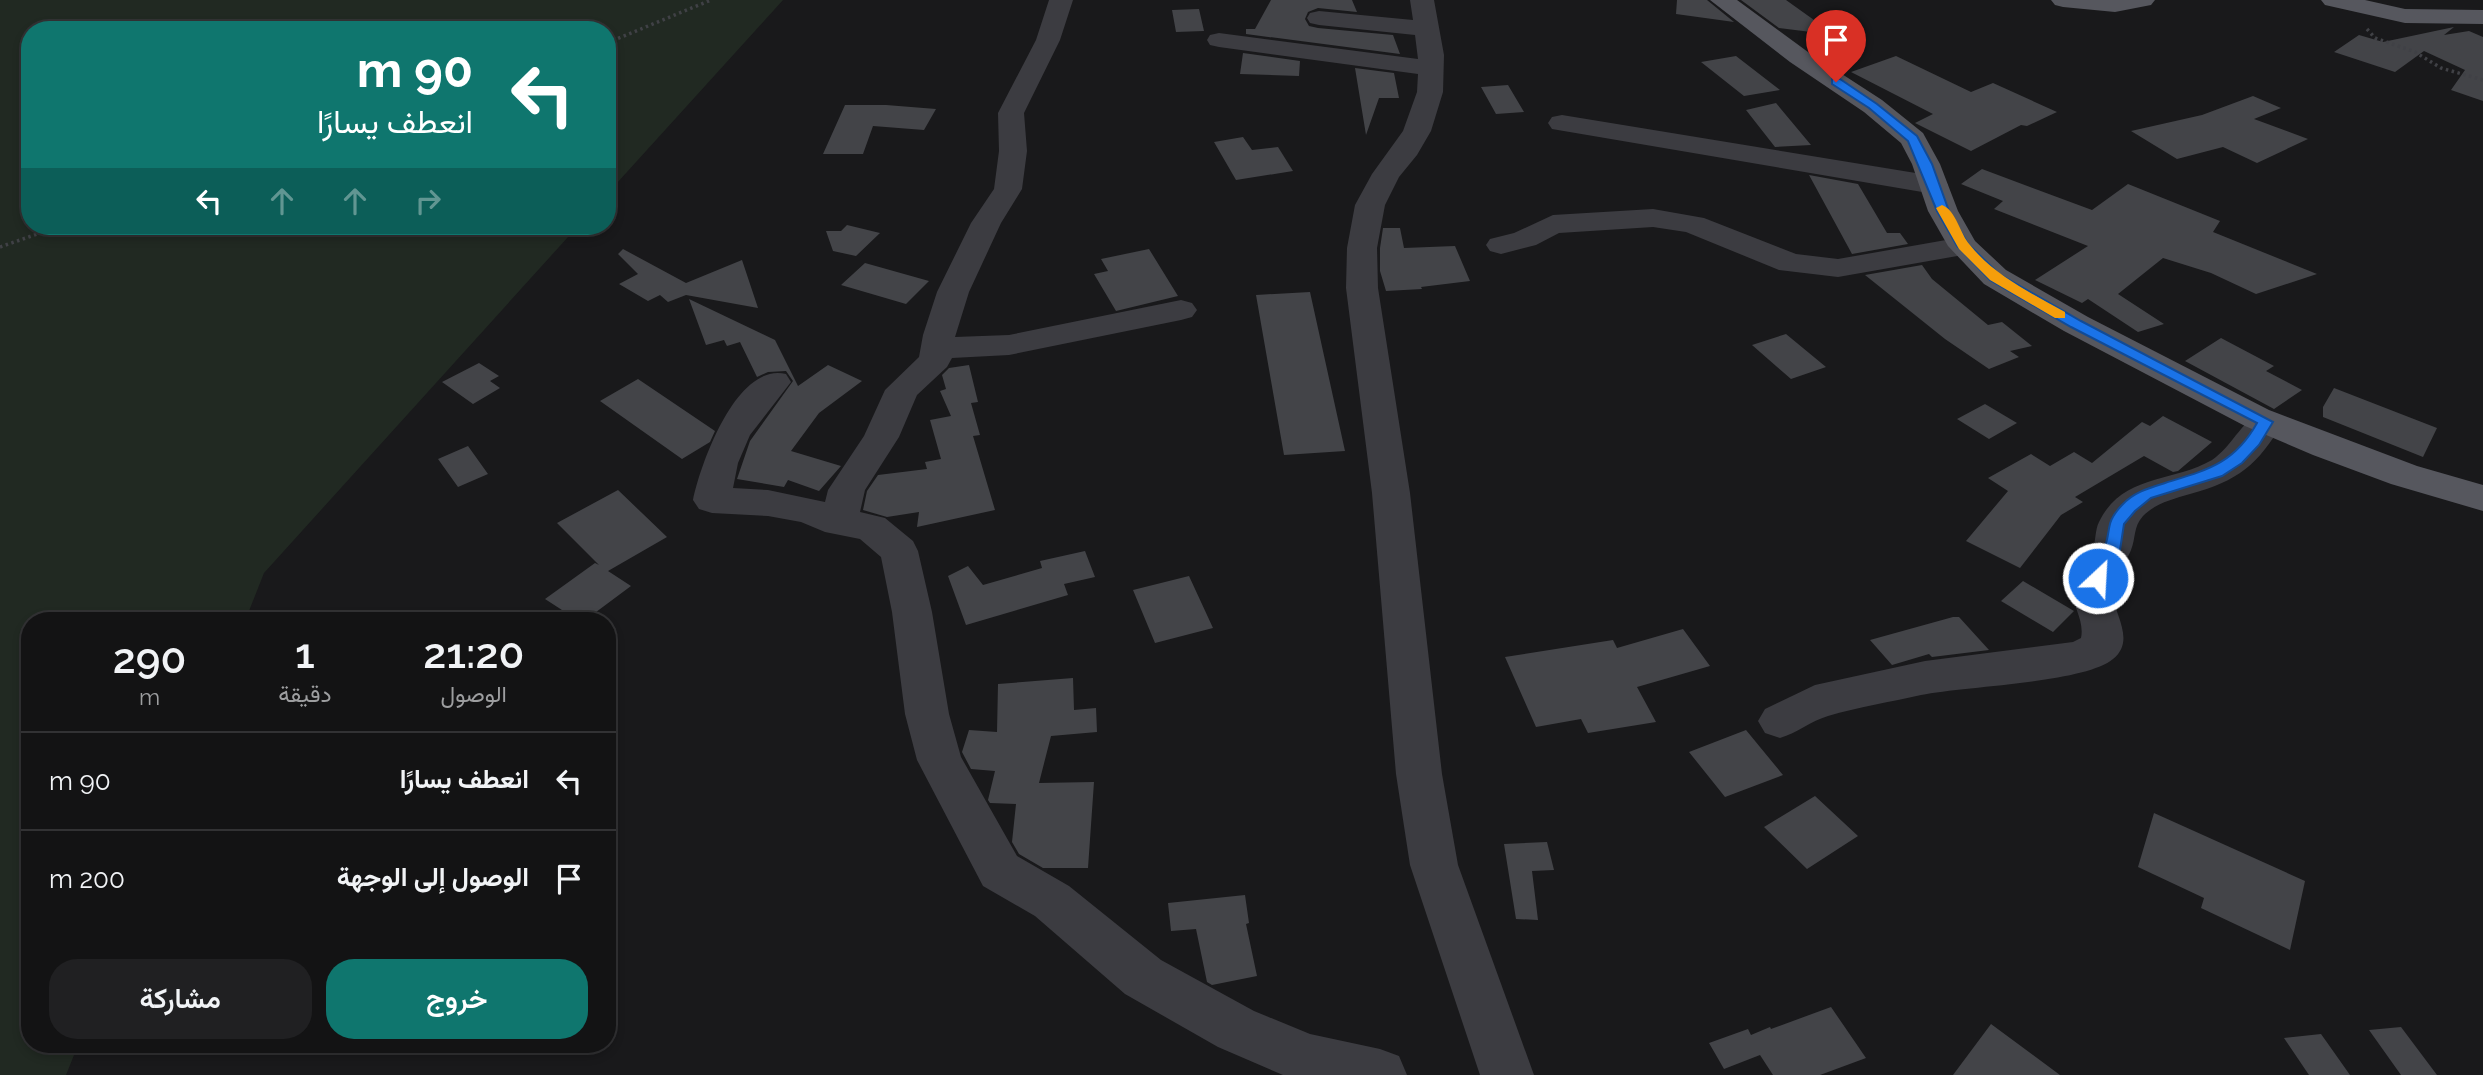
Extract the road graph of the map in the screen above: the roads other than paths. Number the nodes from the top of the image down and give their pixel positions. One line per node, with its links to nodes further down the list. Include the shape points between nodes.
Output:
1 (1061, 0): 16 (street, via 1048,40 1012,113 1008,189 953,292)
2 (1722, 0): 12 (main road, via 1913,139)
3 (2063, 0): 4 (main road, via 2115,5)
4 (2143, 0)
5 (2333, 0): 7 (main road, via 2431,18)
6 (1424, 15): 8 (street); 10 (street)
7 (2483, 17)
8 (1319, 18)
9 (1219, 40): 10 (street)
10 (1431, 68): 23 (street, via 1430,92 1417,131 1385,174 1370,205 1362,248 1362,288 1391,493 1419,774 1434,865)
11 (1562, 123): 12 (street)
12 (1934, 186): 14 (main road)
13 (1501, 244): 14 (street, via 1525,239 1553,224 1653,218 1693,224 1790,263 1838,268)
14 (1963, 246): 18 (main road, via 1995,277)
15 (1181, 310): 16 (street, via 1009,345)
16 (938, 348): 20 (street, via 935,360 902,390 881,437 847,490)
17 (774, 382): 20 (street, via 735,426 723,448 712,500 799,508)
18 (2265, 422): 19 (main road, via 2378,466); 21 (street, via 2237,460 2217,472 2146,494 2116,522 2112,550 2093,589 2103,628 2100,647 2080,657 1925,678 1815,702)
19 (2483, 498)
20 (838, 523): 22 (street, via 871,527 899,551 939,760 1000,871 1052,901 1143,977 1236,1030 1309,1060)
21 (1780, 720)
22 (1380, 1075)
23 (1507, 1075)

